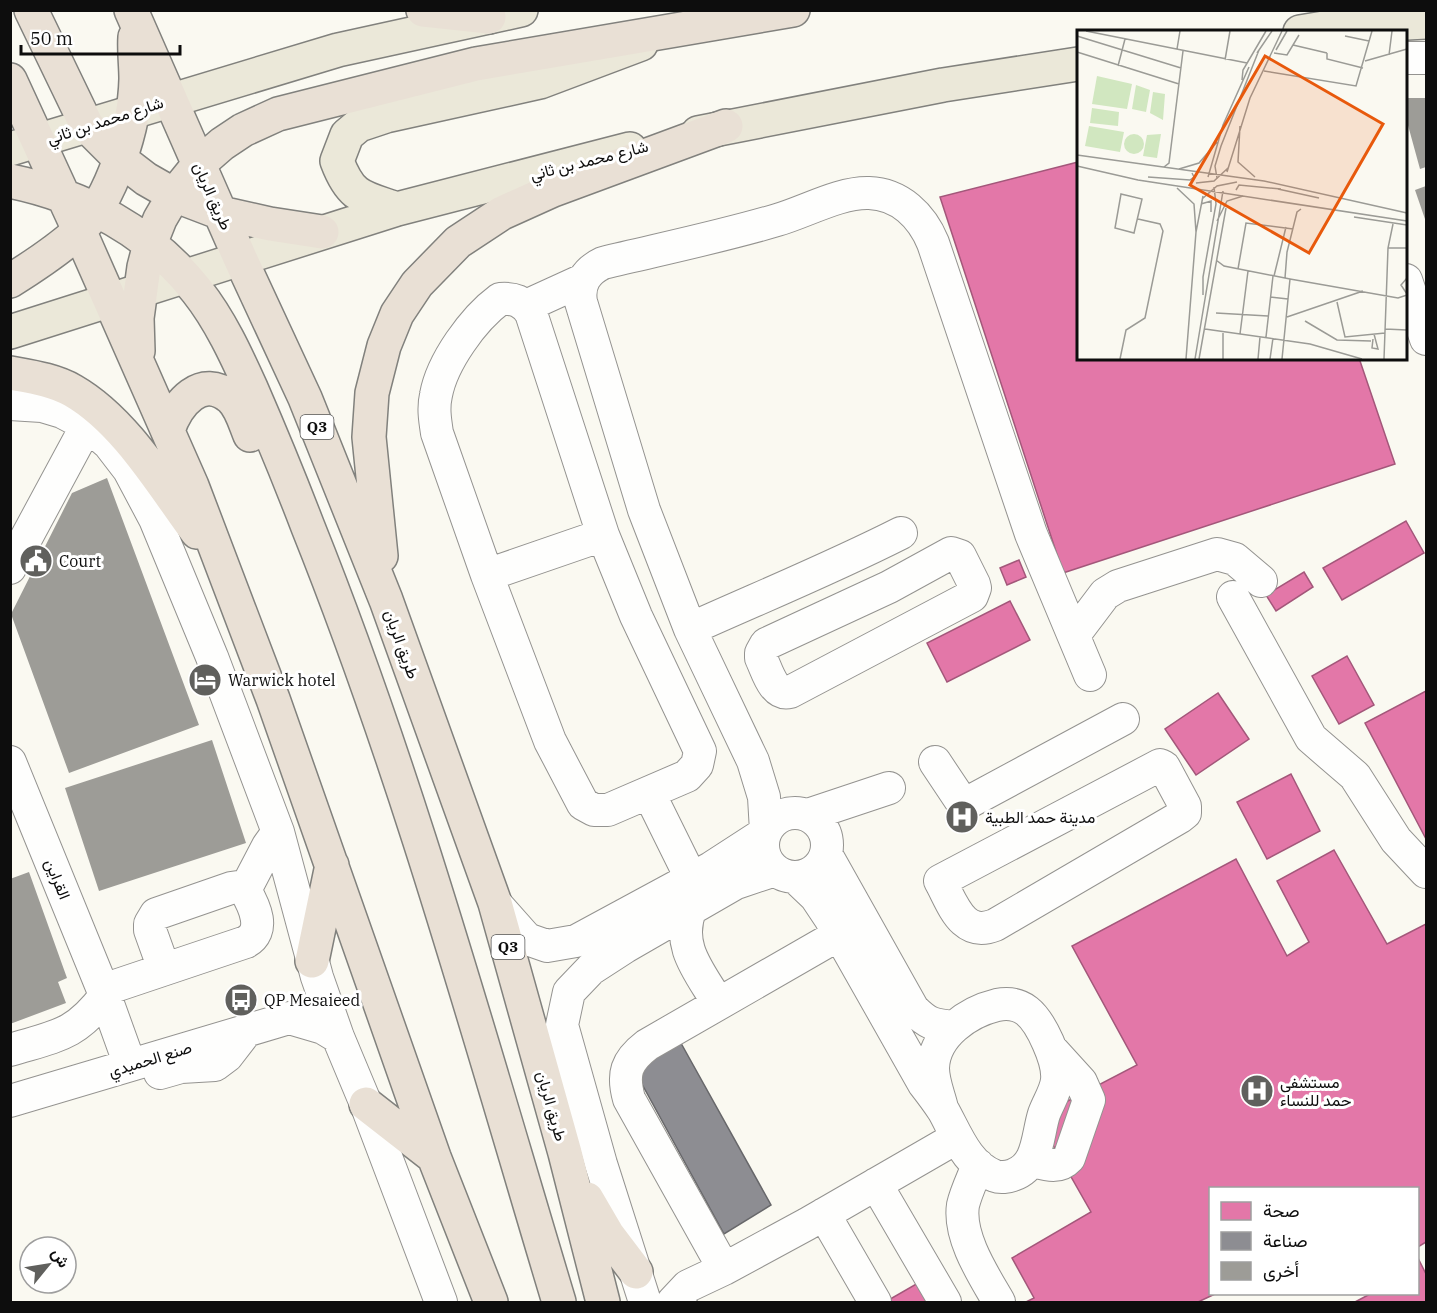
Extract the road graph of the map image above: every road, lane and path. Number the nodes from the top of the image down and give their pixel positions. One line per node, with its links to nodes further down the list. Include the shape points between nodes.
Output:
1 (31, 10): 16 (highway)
2 (423, 10): 6 (highway)
3 (521, 10): 6 (main road, شارع محمد بن ثاني)
4 (793, 10): 9 (highway)
5 (133, 16): 14 (highway, طريق الريان / Q3); 15 (highway, via 136,79)
6 (489, 17): 14 (main road, شارع محمد بن ثاني, via 338,50)
7 (1426, 22): 8 (main road)
8 (1312, 30)
9 (676, 31): 20 (highway, via 476,64 278,114 243,130); 24 (main road, via 540,82 359,125 347,135 337,161 344,179 358,196)
10 (1407, 58): 11 (street)
11 (1426, 58)
12 (1077, 64): 17 (main road, شارع محمد بن ثاني)
13 (10, 80): 18 (highway)
14 (170, 100): 15 (main road, شارع محمد بن ثاني); 20 (highway, طريق الريان / Q3)
15 (132, 111): 16 (main road, شارع محمد بن ثاني); 19 (highway)
16 (87, 126): 18 (main road, شارع محمد بن ثاني); 19 (highway)
17 (726, 126): 24 (main road, شارع محمد بن ثاني); 52 (highway, via 502,213 458,242 417,284 392,325 372,393 369,437)
18 (25, 145): 22 (highway)
19 (120, 159): 23 (highway); 26 (highway, via 110,185)
20 (199, 164): 23 (highway); 25 (highway, طريق الريان / Q3)
21 (10, 181): 22 (highway)
22 (63, 195): 26 (highway)
23 (174, 195): 25 (highway); 28 (highway)
24 (397, 209): 27 (main road, شارع محمد بن ثاني)
25 (221, 213): 27 (highway); 29 (highway, طريق الريان / Q3)
26 (87, 220): 28 (highway, via 124,225); 31 (highway, via 39,263); 35 (highway)
27 (322, 232): 29 (main road, شارع محمد بن ثاني)
28 (150, 244): 30 (highway); 33 (highway)
29 (240, 258): 30 (main road, شارع محمد بن ثاني); 52 (highway, طريق الريان / Q3, via 305,398)
30 (183, 276): 33 (main road, شارع محمد بن ثاني); 61 (highway, via 212,312 274,441 327,574)
31 (10, 281)
32 (1407, 283): 38 (street)
33 (141, 290): 35 (main road, شارع محمد بن ثاني); 39 (highway, via 136,318)
34 (583, 295): 36 (street, via 558,313); 44 (street); 55 (street, via 594,267 603,263 767,223 856,193 885,195 910,208 933,243 1031,534)
35 (110, 300): 37 (main road, شارع محمد بن ثاني); 39 (highway)
36 (530, 314): 45 (street); 48 (street, via 519,301 506,298 486,309 469,328 440,379 435,396 437,433)
37 (10, 332)
38 (1426, 339)
39 (139, 364): 43 (highway)
40 (10, 373): 46 (highway, via 41,378 72,390 99,409 122,430)
41 (10, 404): 42 (street, via 42,406)
42 (87, 425): 47 (street); 64 (street, via 109,444 129,470 155,519 213,657)
43 (168, 430): 46 (highway); 61 (highway, via 180,404 198,391 221,392 238,406 313,599)
44 (647, 518): 45 (street); 53 (street)
45 (604, 537): 48 (street); 62 (street, via 636,616 700,751 698,765 687,776)
46 (224, 567): 67 (highway)
47 (10, 568)
48 (487, 575): 62 (street, via 550,741 583,804 594,810 608,810)
49 (1261, 581): 55 (street, via 1235,559 1217,554 1118,586 1105,594)
50 (888, 587): 53 (street, via 891,574 881,544); 54 (street); 54 (street, via 954,553 960,556 975,584 969,599); 54 (street, via 766,644 761,658 776,689 790,692)
51 (1233, 597): 68 (street, via 1311,738 1355,776 1396,840)
52 (386, 600): 73 (highway, طريق الريان / Q3)
53 (690, 629): 58 (street)
54 (910, 629)
55 (1074, 635): 56 (street)
56 (1090, 675)
57 (1123, 719): 60 (street, via 969,802 961,801)
58 (753, 761): 63 (street); 65 (street, via 764,797)
59 (10, 762): 77 (street, القراين)
60 (934, 762)
61 (398, 775): 100 (highway)
62 (649, 793): 72 (street)
63 (803, 814): 65 (street, via 779,817); 66 (street, via 818,822); 66 (street, via 889,788 859,810)
64 (278, 832): 71 (street); 76 (street)
65 (765, 832): 69 (street, via 764,854 768,863); 72 (street)
66 (826, 848): 69 (street, via 814,871 805,875); 80 (street, via 913,1009 927,1022)
67 (332, 864): 76 (highway); 91 (highway)
68 (1426, 872)
69 (785, 874): 72 (street); 74 (street, via 816,897)
70 (940, 881): 70 (street, via 963,921 975,928 988,927 1180,817 1185,806 1164,767 1155,766)
71 (245, 890): 75 (street, via 258,922 253,938); 75 (street, via 231,888 156,914 150,930)
72 (691, 893): 73 (street, via 576,941 547,946 528,939); 78 (street, via 686,944); 96 (street, طريق الريان, via 591,969 568,993 562,1025)
73 (495, 903): 90 (highway, طريق الريان / Q3)
74 (840, 934): 78 (street); 87 (street, via 924,1084)
75 (164, 969): 77 (street)
76 (314, 969): 79 (street, via 300,1007); 82 (street)
77 (104, 993): 83 (street, via 84,1020 65,1033); 84 (street, القراين)
78 (718, 1003): 95 (street, via 634,1054 625,1084 629,1099)
79 (289, 1018): 81 (street, صنع الحميدي); 82 (street)
80 (954, 1027): 87 (street, via 943,1040 933,1066); 92 (street, via 987,1008 1005,1003 1017,1006 1035,1019 1056,1063 1057,1081 1031,1160 1021,1172 1009,1177 996,1177)
81 (247, 1030): 84 (street, صنع الحميدي); 88 (street, via 215,1065 181,1067)
82 (338, 1037): 86 (street)
83 (10, 1050)
84 (130, 1065): 85 (street, صنع الحميدي)
85 (10, 1101)
86 (366, 1104): 91 (highway); 98 (street)
87 (942, 1108): 89 (street)
88 (10, 1120)
89 (956, 1138): 92 (street); 93 (street)
90 (565, 1154): 96 (highway, via 608,1235); 101 (highway, طريق الريان / Q3)
91 (434, 1157): 99 (highway)
92 (978, 1165): 106 (street, via 963,1208 965,1228 971,1249)
93 (876, 1184): 94 (street); 105 (street)
94 (815, 1219): 95 (street); 103 (street); 104 (street)
95 (724, 1269): 97 (street)
96 (636, 1272): 97 (street); 102 (street, طريق الريان)
97 (680, 1294)
98 (441, 1302)
99 (491, 1302)
100 (559, 1302)
101 (603, 1302)
102 (645, 1302)
103 (853, 1302)
104 (875, 1302)
105 (945, 1302)
106 (999, 1302)

